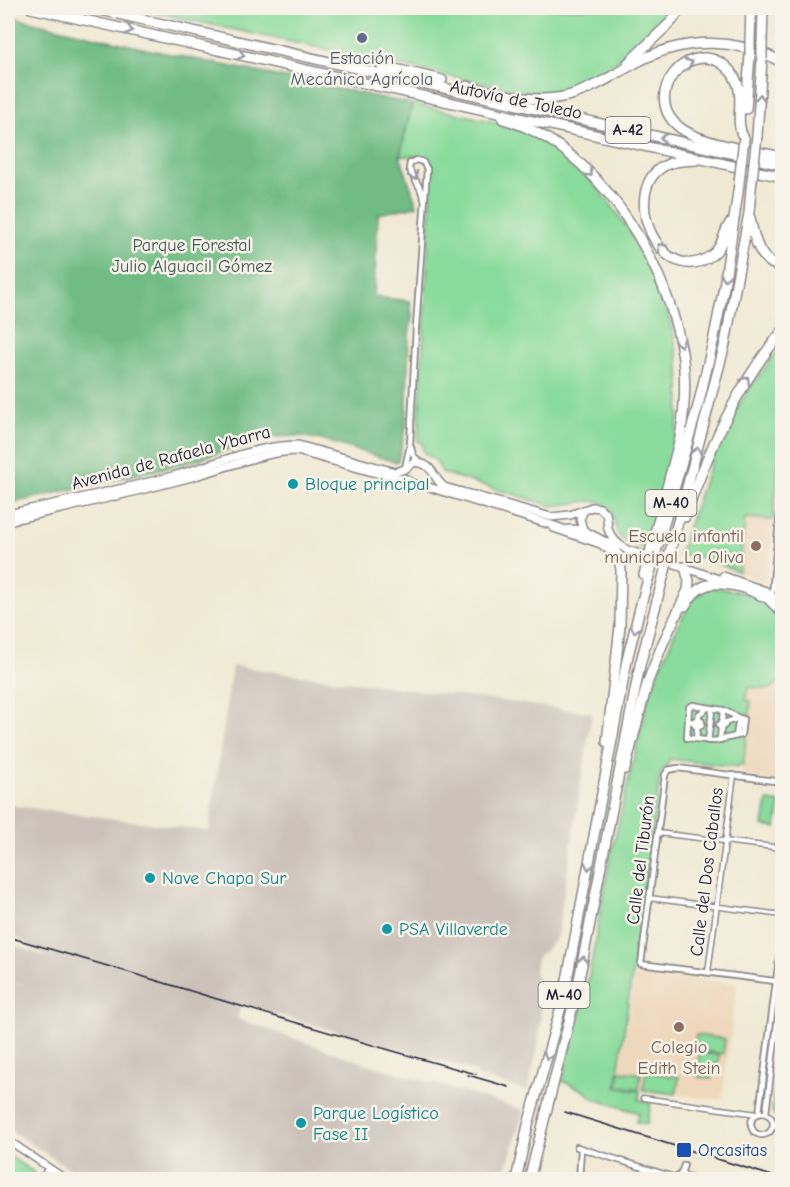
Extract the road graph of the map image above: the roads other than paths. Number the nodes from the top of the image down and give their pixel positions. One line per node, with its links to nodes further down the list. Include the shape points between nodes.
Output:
1 (32, 8): 9 (highway, Autovía de Toledo / A-42, one-way to 9)
2 (92, 8): 6 (highway, Autovía de Toledo / A-42)
3 (681, 8): 8 (highway)
4 (751, 8): 10 (highway, M-40, bridge)
5 (762, 8): 18 (highway, M-40, one-way to 5, bridge, via 762,59)
6 (265, 46): 8 (highway, via 286,45 523,98 570,95); 14 (highway, Autovía de Toledo / A-42, one-way to 6)
7 (783, 62): 8 (highway, via 745,46 713,42 666,50)
8 (615, 74)
9 (447, 102): 12 (highway, Autovía de Toledo / A-42); 45 (highway, one-way to 45, via 527,127 573,157 624,216 660,280 681,346 684,417 643,576)
10 (744, 138): 11 (highway, one-way to 10, via 704,140 679,127 669,115 665,101 666,86 677,69 690,61 705,59 728,69 738,87 740,132); 19 (highway, M-40, bridge)
11 (783, 157)
12 (709, 160): 13 (highway, Autovía de Toledo / A-42); 19 (highway, one-way to 12, via 714,253 695,262 674,259 653,238 645,202 653,176 679,160)
13 (724, 164): 15 (highway, Autovía de Toledo / A-42); 16 (highway)
14 (783, 165)
15 (783, 177)
16 (783, 182)
17 (424, 199): 17 (street, one-way to 17, via 427,169 416,160 410,163 409,170); 22 (street)
18 (749, 213): 20 (highway, via 758,248 770,261); 41 (highway, M-40, one-way to 18, via 725,344)
19 (734, 219): 45 (highway, M-40, one-way to 45, via 722,298 698,406)
20 (783, 267)
21 (782, 333): 41 (highway, one-way to 21, via 726,416 752,371)
22 (410, 445): 23 (street, via 413,455); 24 (street)
23 (422, 463): 24 (main road, Avenida de Rafaela Ybarra); 25 (main road)
24 (407, 467): 26 (main road); 30 (main road, Avenida de Rafaela Ybarra, via 395,472 312,448 281,445 173,476)
25 (433, 470): 27 (main road, via 432,480); 29 (main road, via 444,487 540,515 561,517)
26 (407, 479): 27 (main road, Avenida de Rafaela Ybarra); 31 (main road, Avenida de Rafaela Ybarra, via 311,454 282,452)
27 (422, 485): 32 (main road, Avenida de Rafaela Ybarra)
28 (783, 490): 44 (street)
29 (584, 510): 33 (main road, via 600,508 608,518); 34 (main road, via 580,522)
30 (8, 514)
31 (8, 521)
32 (554, 526): 34 (main road, Avenida de Rafaela Ybarra); 42 (highway, via 608,548 618,564)
33 (607, 526): 35 (main road); 37 (main road, via 615,541)
34 (583, 530): 35 (main road, Avenida de Rafaela Ybarra)
35 (594, 535): 36 (main road, Avenida de Rafaela Ybarra)
36 (611, 545): 37 (main road, Avenida de Rafaela Ybarra); 42 (highway, via 620,561)
37 (629, 551): 38 (main road, Avenida de Rafaela Ybarra)
38 (644, 555)
39 (675, 564): 40 (main road)
40 (685, 567): 43 (main road); 44 (main road, via 746,583); 48 (highway, via 688,590)
41 (664, 568): 62 (highway, M-40, via 640,665)
42 (621, 583): 61 (highway)
43 (745, 588): 47 (main road, via 767,599); 48 (highway, via 715,583 698,590 687,602)
44 (772, 595): 46 (main road)
45 (641, 604): 61 (highway, M-40, one-way to 61)
46 (783, 606)
47 (783, 614)
48 (657, 658): 62 (highway)
49 (708, 709): 50 (street); 51 (street, via 691,706); 53 (street, via 699,713); 54 (street)
50 (723, 712): 52 (street); 55 (street)
51 (688, 718): 53 (street); 56 (street, via 686,737)
52 (739, 718): 55 (street); 57 (street, via 743,719 741,735)
53 (698, 721): 54 (street); 54 (street, via 705,711 710,714); 56 (street)
54 (710, 721): 55 (street); 58 (street)
55 (721, 725): 57 (street)
56 (696, 739): 58 (street)
57 (720, 740): 58 (street)
58 (708, 741)
59 (734, 775): 60 (street); 63 (street, Calle del Tiburón, via 668,770); 64 (street, Calle del Dos Caballos)
60 (783, 782)
61 (604, 787): 83 (highway, M-40, one-way to 83, via 564,996)
62 (609, 823): 84 (highway, M-40, one-way to 62, via 577,990)
63 (658, 833): 64 (street); 66 (street, Calle del Tiburón)
64 (725, 841): 65 (street); 67 (street, Calle del Dos Caballos)
65 (783, 848)
66 (649, 898): 67 (street); 70 (street, Calle del Tiburón, via 641,964)
67 (717, 906): 68 (street); 70 (street, Calle del Dos Caballos)
68 (783, 915)
69 (783, 936): 71 (street)
70 (708, 972): 71 (street)
71 (780, 983): 73 (street); 74 (street)
72 (643, 1098): 73 (street)
73 (758, 1113): 74 (street); 75 (street, via 751,1121 754,1132 766,1134)
74 (766, 1113): 75 (street)
75 (773, 1124): 76 (street)
76 (783, 1125)
77 (8, 1140): 79 (street)
78 (684, 1165): 80 (street)
79 (48, 1167): 81 (street); 82 (street)
80 (680, 1177): 85 (street, via 579,1148); 86 (street)
81 (42, 1179)
82 (67, 1179)
83 (516, 1179)
84 (529, 1179)
85 (579, 1179)
86 (700, 1179)

